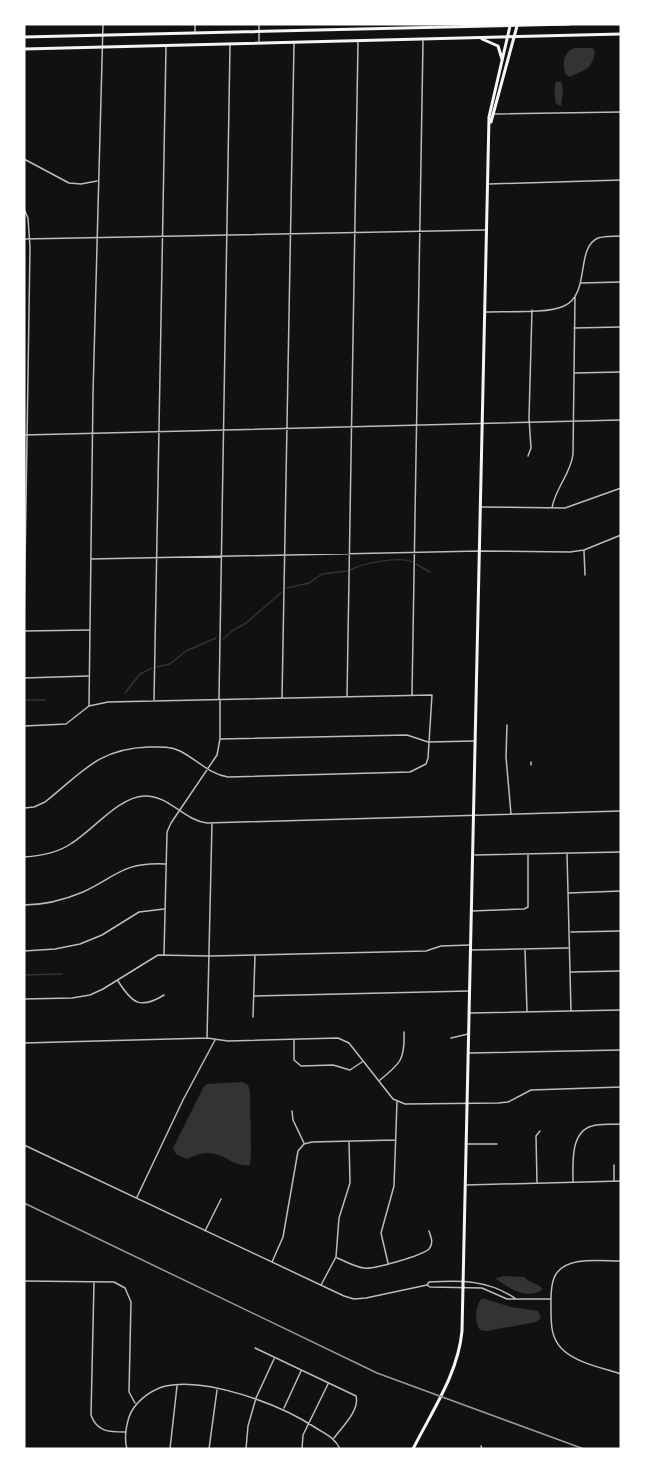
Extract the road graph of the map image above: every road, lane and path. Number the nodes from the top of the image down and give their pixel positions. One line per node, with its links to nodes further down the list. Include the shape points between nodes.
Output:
1 (103, 24): 10 (street)
2 (195, 24): 9 (street)
3 (259, 24): 8 (street)
4 (550, 24): 5 (main road); 7 (main road)
5 (569, 24)
6 (510, 26): 7 (main road); 8 (main road); 14 (main road)
7 (517, 26): 15 (main road)
8 (259, 30): 9 (main road); 19 (street)
9 (195, 32): 10 (main road)
10 (102, 34): 12 (main road); 22 (street)
11 (621, 34): 15 (main road)
12 (24, 37)
13 (480, 38): 14 (main road); 16 (main road); 24 (main road, via 498,45)
14 (508, 38): 15 (main road); 24 (main road)
15 (514, 38): 26 (main road)
16 (423, 40): 17 (main road); 34 (street)
17 (358, 41): 18 (main road); 35 (street)
18 (294, 42): 19 (main road); 36 (street)
19 (259, 43): 20 (main road)
20 (230, 44): 21 (main road); 37 (street)
21 (166, 46): 22 (main road); 38 (street)
22 (102, 47): 23 (main road); 30 (street)
23 (24, 49)
24 (502, 59): 27 (main road)
25 (621, 112): 26 (street)
26 (494, 114): 27 (main road)
27 (490, 123): 31 (main road)
28 (24, 159): 30 (street, via 69,183)
29 (621, 180): 31 (street)
30 (98, 181): 40 (street)
31 (488, 184): 33 (main road)
32 (24, 208): 42 (street)
33 (487, 230): 34 (street); 47 (main road)
34 (419, 231): 35 (street); 56 (street)
35 (355, 232): 36 (street); 57 (street)
36 (291, 234): 37 (street); 58 (street)
37 (227, 235): 38 (street); 59 (street)
38 (163, 236): 40 (street); 60 (street)
39 (621, 236): 44 (street, via 592,242)
40 (97, 238): 42 (street); 61 (street)
41 (24, 239): 42 (street)
42 (30, 239): 62 (street)
43 (621, 282): 44 (street)
44 (581, 283): 45 (street)
45 (575, 296): 46 (street, via 564,306); 49 (street)
46 (532, 310): 47 (street); 54 (street)
47 (485, 312): 55 (main road)
48 (621, 327): 49 (street)
49 (574, 328): 51 (street)
50 (621, 372): 51 (street)
51 (573, 373): 53 (street)
52 (621, 420): 53 (street)
53 (572, 422): 54 (street); 66 (street, via 573,459)
54 (530, 423): 55 (street); 63 (street)
55 (482, 424): 56 (street); 65 (main road)
56 (416, 426): 57 (street); 70 (street)
57 (352, 427): 58 (street); 71 (street)
58 (287, 429): 59 (street); 72 (street)
59 (223, 431): 60 (street); 73 (street)
60 (159, 432): 61 (street); 74 (street)
61 (93, 433): 62 (street); 75 (street)
62 (25, 435): 78 (street)
63 (528, 456)
64 (621, 488): 66 (street, via 573,507)
65 (481, 507): 66 (street); 69 (main road)
66 (552, 508)
67 (620, 537): 68 (street)
68 (584, 550): 69 (street); 76 (street)
69 (480, 551): 70 (street); 90 (main road)
70 (414, 552): 71 (street); 81 (street)
71 (349, 554): 72 (street); 82 (street)
72 (285, 555): 73 (street); 83 (street)
73 (220, 556): 74 (street); 84 (street)
74 (157, 558): 75 (street); 85 (street)
75 (91, 559): 77 (street)
76 (585, 575)
77 (90, 630): 78 (street); 79 (street)
78 (24, 631)
79 (89, 676): 80 (street); 86 (street)
80 (24, 678)
81 (412, 695): 82 (street); 91 (street, via 432,695)
82 (347, 697): 83 (street)
83 (282, 698): 84 (street)
84 (219, 700): 85 (street); 89 (street)
85 (154, 701): 86 (street)
86 (89, 706): 88 (street, via 66,724)
87 (507, 725): 96 (street)
88 (24, 726)
89 (220, 739): 91 (street, via 407,735); 92 (street)
90 (476, 741): 91 (street); 97 (main road)
91 (428, 742): 92 (street, via 426,764 404,773 228,777)
92 (208, 769): 93 (street, via 171,748 123,749 100,758 45,802); 94 (street)
93 (24, 808)
94 (180, 809): 98 (street, via 196,820); 103 (street, via 156,797 138,797 67,846); 104 (street, via 167,832)
95 (621, 811): 96 (street)
96 (511, 814): 97 (street)
97 (474, 815): 98 (street); 102 (main road)
98 (212, 822): 119 (street)
99 (621, 852): 100 (street)
100 (567, 853): 101 (street); 106 (street)
101 (528, 854): 102 (street); 109 (street, via 528,907)
102 (473, 855): 109 (main road)
103 (24, 857)
104 (166, 864): 107 (street, via 129,867 67,898); 108 (street)
105 (621, 891): 106 (street)
106 (568, 893): 111 (street)
107 (24, 905)
108 (165, 909): 116 (street, via 138,912 81,944); 117 (street)
109 (472, 911): 112 (main road)
110 (621, 931): 111 (street)
111 (569, 932): 113 (street)
112 (471, 945): 115 (main road); 118 (street, via 426,951)
113 (569, 947): 114 (street); 121 (street)
114 (525, 949): 115 (street); 129 (street)
115 (471, 950): 123 (main road)
116 (24, 951)
117 (164, 955): 119 (street); 122 (street, via 155,956)
118 (255, 955): 119 (street); 125 (street)
119 (209, 956): 134 (street)
120 (621, 970): 121 (street)
121 (570, 972): 128 (street)
122 (117, 980): 124 (street, via 129,999 139,1003 151,1003); 126 (street, via 84,996)
123 (470, 991): 125 (street); 130 (main road)
124 (164, 995)
125 (254, 996): 131 (street)
126 (24, 999)
127 (621, 1010): 128 (street)
128 (571, 1011): 129 (street)
129 (527, 1012): 130 (street)
130 (470, 1013): 133 (main road)
131 (253, 1017)
132 (404, 1032): 142 (street, via 402,1059)
133 (469, 1034): 135 (street); 140 (main road)
134 (207, 1038): 137 (street); 138 (street)
135 (451, 1038)
136 (294, 1039): 137 (street); 141 (street, via 338,1038); 141 (street, via 294,1060 301,1065 333,1065 350,1071)
137 (215, 1040): 161 (street)
138 (24, 1043)
139 (621, 1050): 140 (street)
140 (469, 1053): 145 (main road)
141 (363, 1061): 142 (street)
142 (379, 1080): 144 (street)
143 (621, 1087): 145 (street, via 531,1090 504,1102)
144 (398, 1102): 145 (street); 149 (street)
145 (468, 1103): 153 (main road)
146 (292, 1111): 152 (street)
147 (621, 1124): 158 (street, via 592,1126 581,1133 573,1154)
148 (540, 1131): 159 (street, via 536,1136)
149 (395, 1140): 150 (street); 168 (street, via 394,1186 381,1233)
150 (349, 1141): 152 (street); 165 (street, via 350,1183 339,1218)
151 (497, 1143): 153 (street)
152 (304, 1144): 167 (street, via 296,1155 283,1237)
153 (467, 1144): 160 (main road)
154 (24, 1145): 161 (street)
155 (614, 1165): 156 (street)
156 (614, 1181): 157 (street); 158 (street)
157 (621, 1181)
158 (573, 1182): 159 (street)
159 (537, 1183): 160 (street)
160 (466, 1185): 172 (main road)
161 (136, 1199): 163 (street)
162 (221, 1199): 163 (street)
163 (205, 1231): 167 (street)
164 (429, 1231): 168 (street, via 429,1249)
165 (336, 1257): 168 (street, via 363,1268); 174 (street)
166 (621, 1261): 178 (street, via 568,1264 555,1275)
167 (271, 1263): 174 (street)
168 (388, 1263)
169 (24, 1281): 170 (street)
170 (94, 1281): 187 (street, via 119,1284 130,1296 128,1387); 190 (street, via 91,1416 104,1431)
171 (437, 1281): 172 (street); 173 (street); 175 (street)
172 (464, 1281): 176 (main road); 177 (street, via 494,1287)
173 (427, 1285): 174 (street, via 360,1299); 175 (street)
174 (321, 1286)
175 (436, 1287): 176 (street)
176 (464, 1287): 177 (street, via 482,1288); 200 (main road, via 457,1360)
177 (516, 1299): 178 (street)
178 (551, 1299): 182 (street, via 552,1330 561,1348)
179 (255, 1348): 180 (street)
180 (275, 1358): 181 (street); 186 (street)
181 (301, 1371): 183 (street); 188 (street)
182 (621, 1374)
183 (328, 1383): 189 (street); 191 (street, via 356,1396 358,1401)
184 (177, 1385): 185 (street); 187 (street, via 163,1387); 193 (street)
185 (217, 1389): 186 (street); 194 (street)
186 (256, 1398): 188 (street); 195 (street)
187 (136, 1404): 190 (street)
188 (283, 1409): 189 (street)
189 (309, 1423): 191 (street); 196 (street)
190 (126, 1432): 192 (street)
191 (333, 1439): 197 (street)
192 (127, 1449)
193 (171, 1449)
194 (209, 1449)
195 (246, 1449)
196 (302, 1449)
197 (340, 1449)
198 (344, 1449): 199 (street)
199 (369, 1449)
200 (414, 1449)

